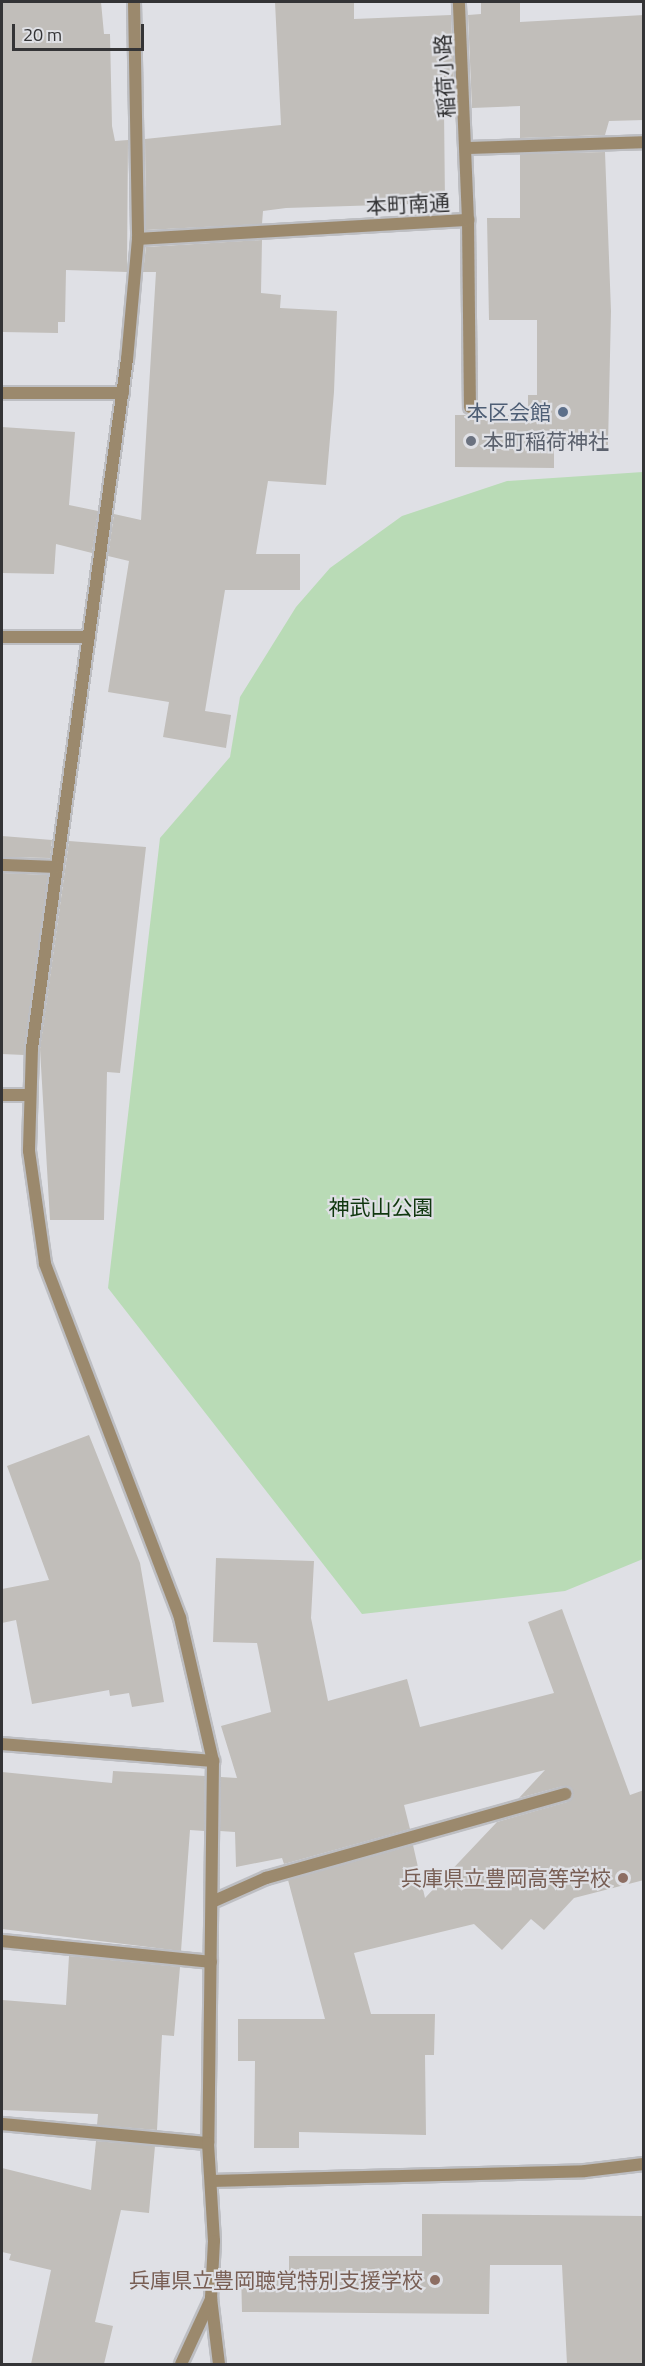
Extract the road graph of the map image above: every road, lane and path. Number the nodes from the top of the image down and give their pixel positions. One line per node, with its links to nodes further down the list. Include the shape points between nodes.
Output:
1 (134, 2): 6 (street)
2 (459, 2): 4 (street, 稲荷小路)
3 (644, 142): 4 (street)
4 (467, 148): 5 (street, 本町南通)
5 (468, 220): 6 (street, 本町南通); 9 (street)
6 (138, 239): 8 (street)
7 (2, 393): 8 (street)
8 (123, 393): 11 (street)
9 (470, 406)
10 (2, 637): 11 (street)
11 (88, 637): 13 (street)
12 (2, 865): 13 (street)
13 (57, 867): 15 (street)
14 (2, 1095): 15 (street)
15 (30, 1095): 17 (street, via 32,1202 45,1264 180,1618)
16 (2, 1744): 17 (street)
17 (213, 1761): 19 (street)
18 (565, 1794): 19 (street, via 266,1878)
19 (214, 1901): 21 (street)
20 (2, 1941): 21 (street)
21 (211, 1962): 23 (street)
22 (2, 2124): 23 (street)
23 (208, 2142): 25 (street)
24 (644, 2164): 25 (street, via 585,2171)
25 (211, 2181): 26 (street)
26 (211, 2298): 27 (street); 28 (street)
27 (181, 2364)
28 (219, 2364)

